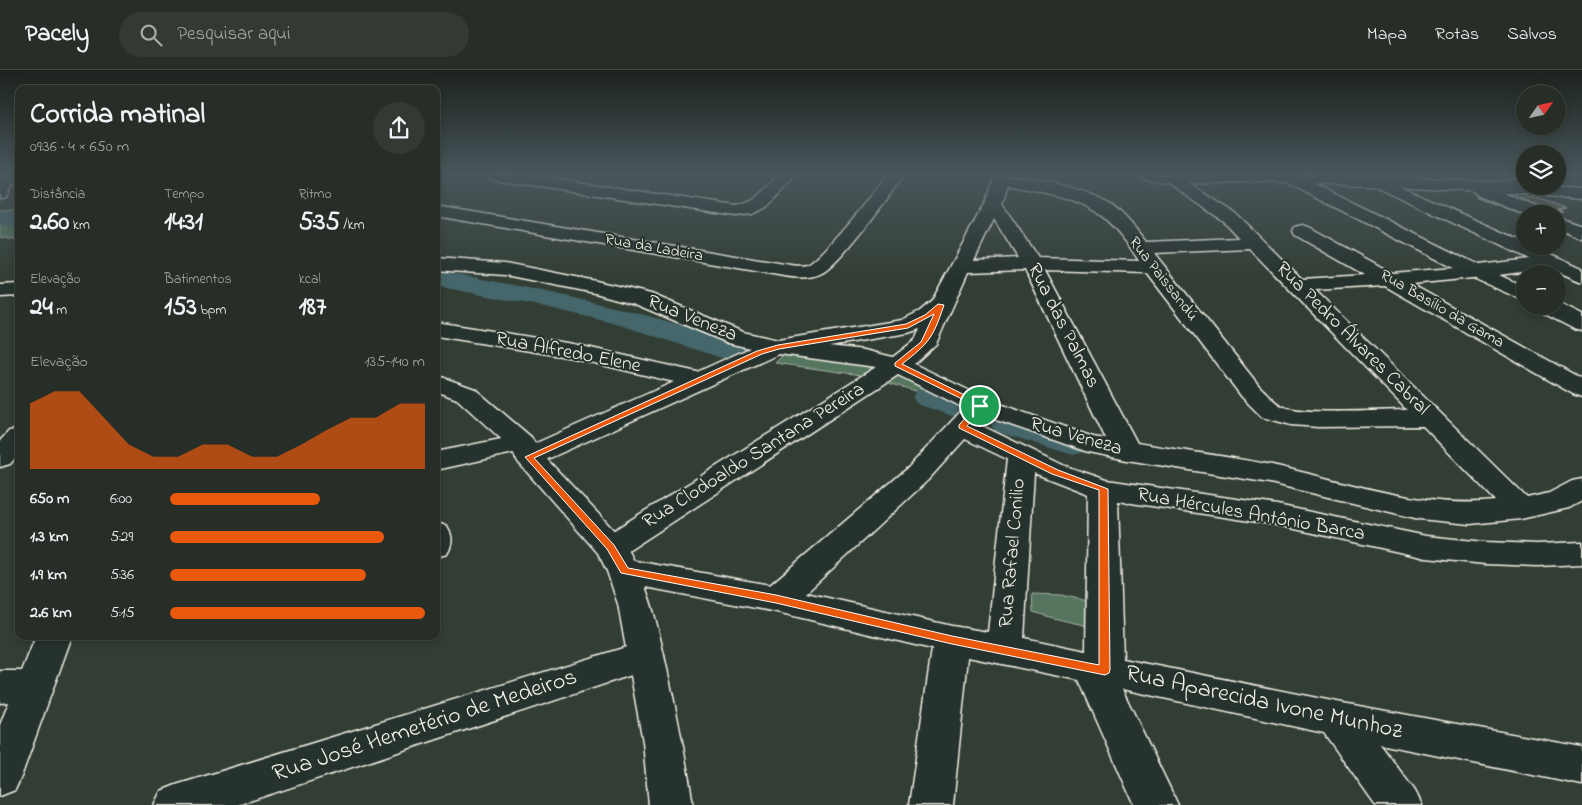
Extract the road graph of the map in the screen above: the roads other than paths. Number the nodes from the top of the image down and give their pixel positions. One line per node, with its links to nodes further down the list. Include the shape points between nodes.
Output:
1 (719, 209): 2 (street)
2 (749, 209)
3 (868, 209): 10 (street, Rua da Ladeira, via 819,267 801,271)
4 (991, 209): 19 (street)
5 (997, 209): 18 (street, Rua das Palmas)
6 (1105, 209): 15 (street, Rua Paissandú)
7 (1217, 209): 14 (street, Rua Pedro Álvares Cabral)
8 (1350, 209): 21 (street)
9 (1438, 209): 16 (street)
10 (440, 212)
11 (1566, 225): 13 (street)
12 (1302, 231): 23 (street, Rua Basílio da Gama)
13 (1582, 232)
14 (1256, 243): 15 (street); 24 (street, Rua Pedro Álvares Cabral)
15 (1141, 248): 20 (street, Rua Paissandú)
16 (1552, 262): 21 (street); 22 (street)
17 (440, 264): 35 (street, Rua Veneza, via 505,269 596,287 643,299 736,338)
18 (1032, 264): 19 (street); 20 (street); 47 (street, Rua das Palmas)
19 (961, 266): 28 (street)
20 (1153, 267): 42 (street, Rua Paissandú, via 1251,392 1271,411 1291,417 1318,419)
21 (1478, 272): 23 (street); 27 (street)
22 (1582, 276)
23 (1392, 280): 24 (street); 40 (street, Rua Basílio da Gama)
24 (1297, 284): 42 (street, Rua Pedro Álvares Cabral)
25 (15, 290): 26 (street)
26 (0, 291)
27 (1516, 291)
28 (941, 305): 31 (street, via 920,321); 34 (street)
29 (1564, 315): 30 (street)
30 (1582, 324)
31 (899, 328): 33 (street); 34 (street, via 911,332)
32 (440, 330): 38 (street, Rua Alfredo Elene, via 573,351)
33 (863, 334): 35 (street); 36 (street)
34 (924, 344): 37 (street, Rua Clodoaldo Santana Pereira)
35 (778, 347): 36 (street, Rua Veneza); 38 (street)
36 (841, 354): 37 (street, Rua Veneza)
37 (898, 365): 41 (street, Rua Veneza); 55 (street, Rua Clodoaldo Santana Pereira)
38 (699, 380): 46 (street)
39 (440, 384): 46 (street, via 466,394 499,421)
40 (1582, 389)
41 (971, 416): 47 (street, Rua Veneza); 48 (street, Rua Hércules Antônio Barca); 56 (street, via 918,474)
42 (1431, 418): 53 (street, Rua Pedro Álvares Cabral)
43 (15, 422): 44 (street)
44 (0, 426)
45 (15, 441): 49 (street)
46 (525, 450): 50 (street); 55 (street)
47 (1127, 452): 53 (street, Rua Veneza, via 1270,474 1419,509 1470,514)
48 (1022, 456): 52 (street, Rua Hércules Antônio Barca); 59 (street, Rua Rafael Conilio)
49 (0, 458)
50 (440, 461)
51 (1582, 488): 53 (street, Rua Veneza, via 1558,501)
52 (1103, 489): 54 (street, Rua Hércules Antônio Barca, via 1277,515 1426,547 1494,554); 61 (street)
53 (1522, 509)
54 (1582, 553)
55 (618, 559): 56 (street, Rua Aparecida Ivone Munhoz); 60 (street, via 635,604)
56 (776, 599): 58 (street, Rua Aparecida Ivone Munhoz)
57 (51, 640): 62 (street)
58 (952, 640): 59 (street, Rua Aparecida Ivone Munhoz); 68 (street)
59 (1005, 649): 61 (street, Rua Aparecida Ivone Munhoz)
60 (646, 656): 66 (street, via 663,742); 67 (street, Rua José Hemetério de Medeiros)
61 (1099, 669): 63 (street, Rua Aparecida Ivone Munhoz); 69 (street)
62 (17, 686): 65 (street)
63 (1337, 719): 64 (street, Rua Aparecida Ivone Munhoz); 70 (street)
64 (1582, 766)
65 (0, 776)
66 (663, 802)
67 (176, 805)
68 (931, 805)
69 (1156, 805)
70 (1400, 805)

